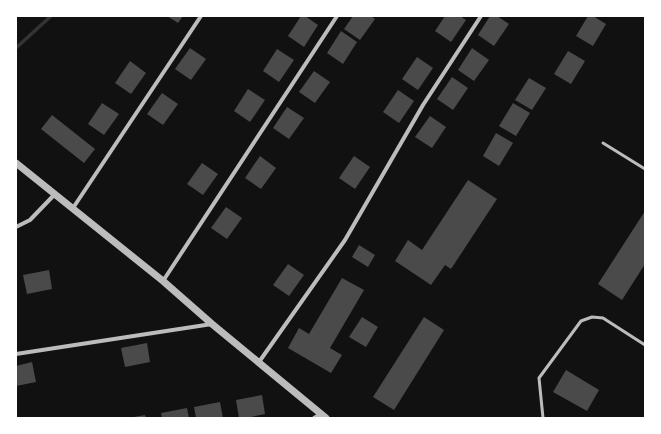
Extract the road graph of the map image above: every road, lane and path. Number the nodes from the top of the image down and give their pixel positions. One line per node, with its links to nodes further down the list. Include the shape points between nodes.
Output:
1 (201, 16): 8 (street)
2 (337, 16): 10 (street)
3 (481, 16): 14 (street, via 423,105 345,240)
4 (603, 143): 6 (lane)
5 (16, 163): 7 (street)
6 (645, 169)
7 (54, 194): 8 (street); 9 (street, via 30,220)
8 (73, 208): 10 (street)
9 (16, 227)
10 (163, 281): 11 (street)
11 (212, 324): 13 (street); 14 (street)
12 (645, 345): 17 (lane, via 603,318 592,317 581,321 539,378)
13 (16, 354)
14 (259, 362): 15 (street)
15 (323, 416): 16 (street)
16 (314, 418)
17 (543, 418)

